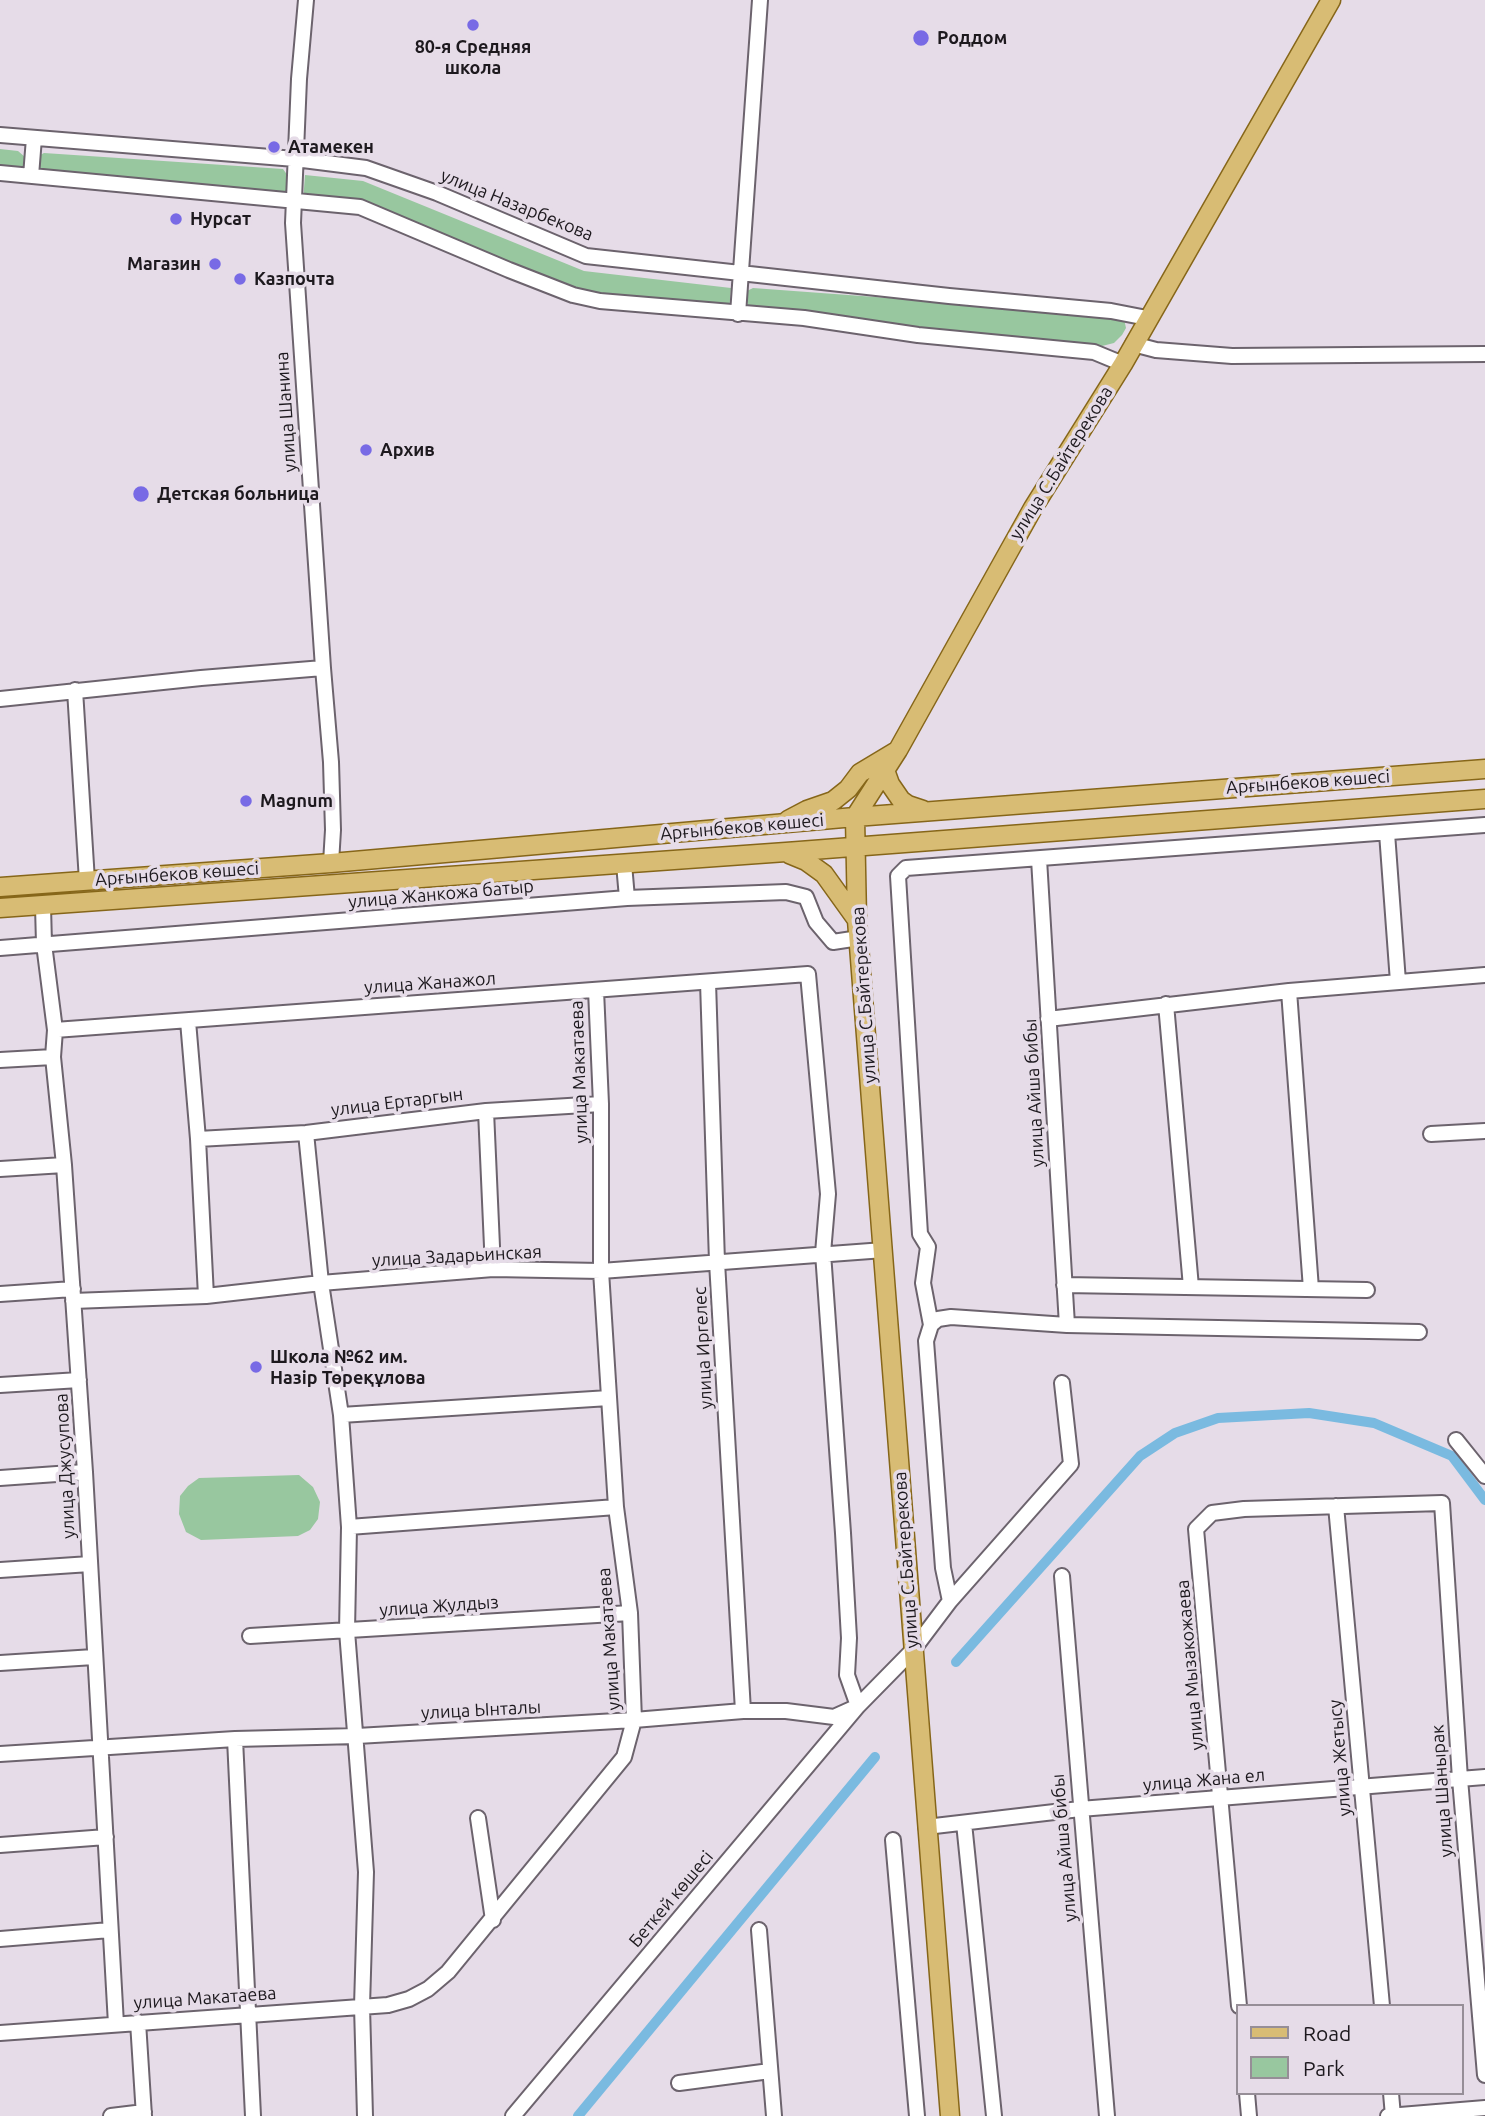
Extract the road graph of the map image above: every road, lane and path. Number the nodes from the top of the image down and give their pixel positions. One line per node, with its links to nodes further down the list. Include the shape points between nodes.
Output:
1 (306, 0): 6 (street, улица Шанина)
2 (760, 0): 10 (street)
3 (1331, 0): 12 (main road, улица С.Байтерекова)
4 (0, 135): 5 (street, улица Назарбекова)
5 (34, 138): 6 (street, улица Назарбекова); 8 (street)
6 (295, 159): 9 (street, улица Шанина); 10 (street, улица Назарбекова, via 366,168 586,256)
7 (0, 173): 8 (street)
8 (31, 176): 9 (street)
9 (295, 201): 11 (street, via 360,207 573,295); 16 (street, улица Шанина)
10 (742, 271): 11 (street); 12 (street, улица Назарбекова)
11 (738, 314): 15 (street, via 1094,352)
12 (1147, 318): 13 (main road, улица С.Байтерекова)
13 (1133, 344): 14 (street, via 1232,356); 15 (main road, улица С.Байтерекова)
14 (1485, 354)
15 (1123, 363): 19 (main road, улица С.Байтерекова, via 1032,508)
16 (323, 668): 17 (street); 33 (street, улица Шанина, via 331,762)
17 (75, 690): 18 (street); 35 (street)
18 (0, 699)
19 (898, 750): 21 (main road, улица С.Байтерекова); 26 (main road, via 860,773 833,801 800,812)
20 (1485, 769): 24 (main road, Арғынбеков көшесі)
21 (885, 770): 24 (main road, via 901,800); 25 (main road, улица С.Байтерекова)
22 (1485, 799): 23 (main road, Арғынбеков көшесі)
23 (1436, 803): 28 (street); 30 (main road, Арғынбеков көшесі)
24 (930, 812): 25 (main road, Арғынбеков көшесі)
25 (855, 817): 26 (main road, Арғынбеков көшесі); 30 (main road, улица С.Байтерекова)
26 (783, 824): 33 (main road, Арғынбеков көшесі)
27 (1485, 825): 28 (street)
28 (1437, 829): 29 (street)
29 (1387, 832): 32 (street); 46 (street)
30 (856, 846): 31 (main road, Арғынбеков көшесі); 40 (main road, улица С.Байтерекова)
31 (786, 852): 34 (main road, Арғынбеков көшесі); 40 (main road, via 824,874)
32 (1039, 859): 50 (street, улица Айша бибы); 76 (street, via 906,868 898,876 920,1234 928,1247 923,1283)
33 (331, 863): 35 (main road, Арғынбеков көшесі)
34 (624, 864): 37 (street); 38 (main road, Арғынбеков көшесі)
35 (87, 881): 36 (main road, Арғынбеков көшесі)
36 (0, 887)
37 (627, 898): 41 (street, улица Жанкожа батыр, via 786,892 806,897 816,922 833,942); 42 (street, улица Жанкожа батыр)
38 (43, 906): 39 (main road, Арғынбеков көшесі); 42 (street, улица Джусупова)
39 (0, 908)
40 (857, 919): 41 (main road, улица С.Байтерекова)
41 (859, 938): 63 (main road, улица С.Байтерекова)
42 (44, 944): 43 (street, улица Жанкожа батыр); 52 (street, улица Джусупова)
43 (0, 948)
44 (1485, 975): 46 (street)
45 (708, 982): 47 (street, улица Жанажол); 64 (street, улица Жанажол, via 808,974 828,1194); 65 (street, улица Иргелес)
46 (1398, 982): 48 (street)
47 (596, 990): 51 (street, улица Жанажол); 55 (street, улица Макатаева)
48 (1289, 991): 49 (street); 71 (street)
49 (1166, 1004): 50 (street); 70 (street)
50 (1048, 1019): 69 (street, улица Айша бибы)
51 (188, 1021): 52 (street, улица Жанажол); 60 (street)
52 (55, 1030): 53 (street, улица Джусупова)
53 (53, 1057): 54 (street); 61 (street, улица Джусупова)
54 (0, 1060)
55 (601, 1104): 56 (street, улица Ертаргын); 67 (street, улица Макатаева)
56 (486, 1111): 58 (street, улица Ертаргын); 66 (street)
57 (1485, 1131): 59 (street)
58 (306, 1133): 60 (street, улица Ертаргын); 68 (street)
59 (1431, 1134)
60 (198, 1139): 75 (street)
61 (64, 1165): 62 (street); 74 (street, улица Джусупова)
62 (0, 1169)
63 (884, 1250): 64 (street, улица Задарьинская); 98 (main road, улица С.Байтерекова)
64 (823, 1253): 65 (street, улица Задарьинская); 101 (street, via 846,1573 847,1675)
65 (718, 1262): 67 (street, улица Задарьинская); 102 (street, улица Иргелес)
66 (494, 1269): 67 (street, улица Задарьинская); 68 (street, улица Задарьинская)
67 (601, 1271): 82 (street, улица Макатаева)
68 (321, 1283): 75 (street, улица Задарьинская); 83 (street)
69 (1064, 1285): 70 (street); 77 (street, улица Айша бибы)
70 (1191, 1287): 71 (street)
71 (1311, 1289): 72 (street)
72 (1367, 1290)
73 (0, 1294): 74 (street, улица Задарьинская)
74 (73, 1295): 75 (street, улица Задарьинская); 79 (street, улица Джусупова)
75 (206, 1296)
76 (931, 1325): 77 (street, via 951,1317); 94 (street, via 926,1341 943,1568)
77 (1067, 1325): 78 (street)
78 (1419, 1332)
79 (79, 1380): 81 (street); 85 (street, улица Джусупова)
80 (1062, 1383): 94 (street, Беткей көшесі, via 1071,1464)
81 (0, 1385)
82 (609, 1398): 83 (street); 89 (street, улица Макатаева)
83 (341, 1415): 90 (street)
84 (1456, 1440): 86 (street)
85 (85, 1472): 87 (street); 91 (street, улица Джусупова)
86 (1485, 1476)
87 (0, 1478)
88 (1336, 1506): 109 (street, улица Шанырак, via 1443,1503); 110 (street, улица Жетысу); 111 (street, улица Мызакожаева, via 1212,1513 1196,1529)
89 (616, 1507): 90 (street); 95 (street, улица Макатаева)
90 (349, 1527): 96 (street)
91 (90, 1564): 92 (street); 99 (street, улица Джусупова)
92 (0, 1570)
93 (1062, 1576): 112 (street, улица Айша бибы)
94 (950, 1601): 98 (street, Беткей көшесі)
95 (630, 1613): 96 (street, улица Жулдыз); 103 (street, улица Макатаева)
96 (348, 1631): 97 (street, улица Жулдыз); 104 (street)
97 (250, 1636)
98 (913, 1650): 101 (street, Беткей көшесі); 115 (main road, улица С.Байтерекова)
99 (94, 1657): 100 (street); 106 (street, улица Джусупова)
100 (0, 1662)
101 (858, 1706): 102 (street, улица Ынталы, via 834,1717); 140 (street, Беткей көшесі)
102 (743, 1711): 103 (street, улица Ынталы)
103 (634, 1720): 104 (street, улица Ынталы); 119 (street, улица Макатаева, via 624,1757)
104 (357, 1736): 105 (street, улица Ынталы); 125 (street, via 366,1872)
105 (234, 1739): 106 (street, улица Ынталы); 126 (street)
106 (102, 1748): 107 (street, улица Ынталы); 116 (street, улица Джусупова)
107 (0, 1754)
108 (1485, 1777): 109 (street, улица Жана ел)
109 (1460, 1779): 110 (street, улица Жана ел); 131 (street, улица Шанырак)
110 (1362, 1787): 111 (street, улица Жана ел); 124 (street, улица Жетысу)
111 (1222, 1798): 112 (street, улица Жана ел); 123 (street, улица Мызакожаева)
112 (1080, 1810): 114 (street, улица Жана ел); 145 (street, улица Айша бибы)
113 (478, 1818): 119 (street)
114 (964, 1823): 115 (street, улица Жана ел); 144 (street)
115 (926, 1827): 143 (main road, улица С.Байтерекова)
116 (106, 1837): 118 (street); 120 (street, улица Джусупова)
117 (893, 1840): 142 (street)
118 (0, 1845)
119 (493, 1920): 125 (street, улица Макатаева, via 428,1989 388,2005)
120 (110, 1930): 122 (street); 128 (street, улица Джусупова)
121 (760, 1930): 130 (street)
122 (0, 1938)
123 (1240, 2004)
124 (1382, 2004)
125 (362, 2006): 126 (street, улица Макатаева); 139 (street)
126 (248, 2014): 127 (street, улица Макатаева); 138 (street)
127 (138, 2022): 128 (street, улица Макатаева); 136 (street)
128 (116, 2024): 129 (street, улица Макатаева)
129 (0, 2033)
130 (770, 2071): 132 (street); 141 (street)
131 (1485, 2075)
132 (679, 2083)
133 (1247, 2095): 146 (street)
134 (1391, 2095): 147 (street)
135 (1485, 2108): 147 (street)
136 (144, 2114): 137 (street)
137 (111, 2116)
138 (253, 2116)
139 (365, 2116)
140 (513, 2116)
141 (774, 2116)
142 (917, 2116)
143 (950, 2116)
144 (994, 2116)
145 (1107, 2116)
146 (1249, 2116)
147 (1391, 2116)

